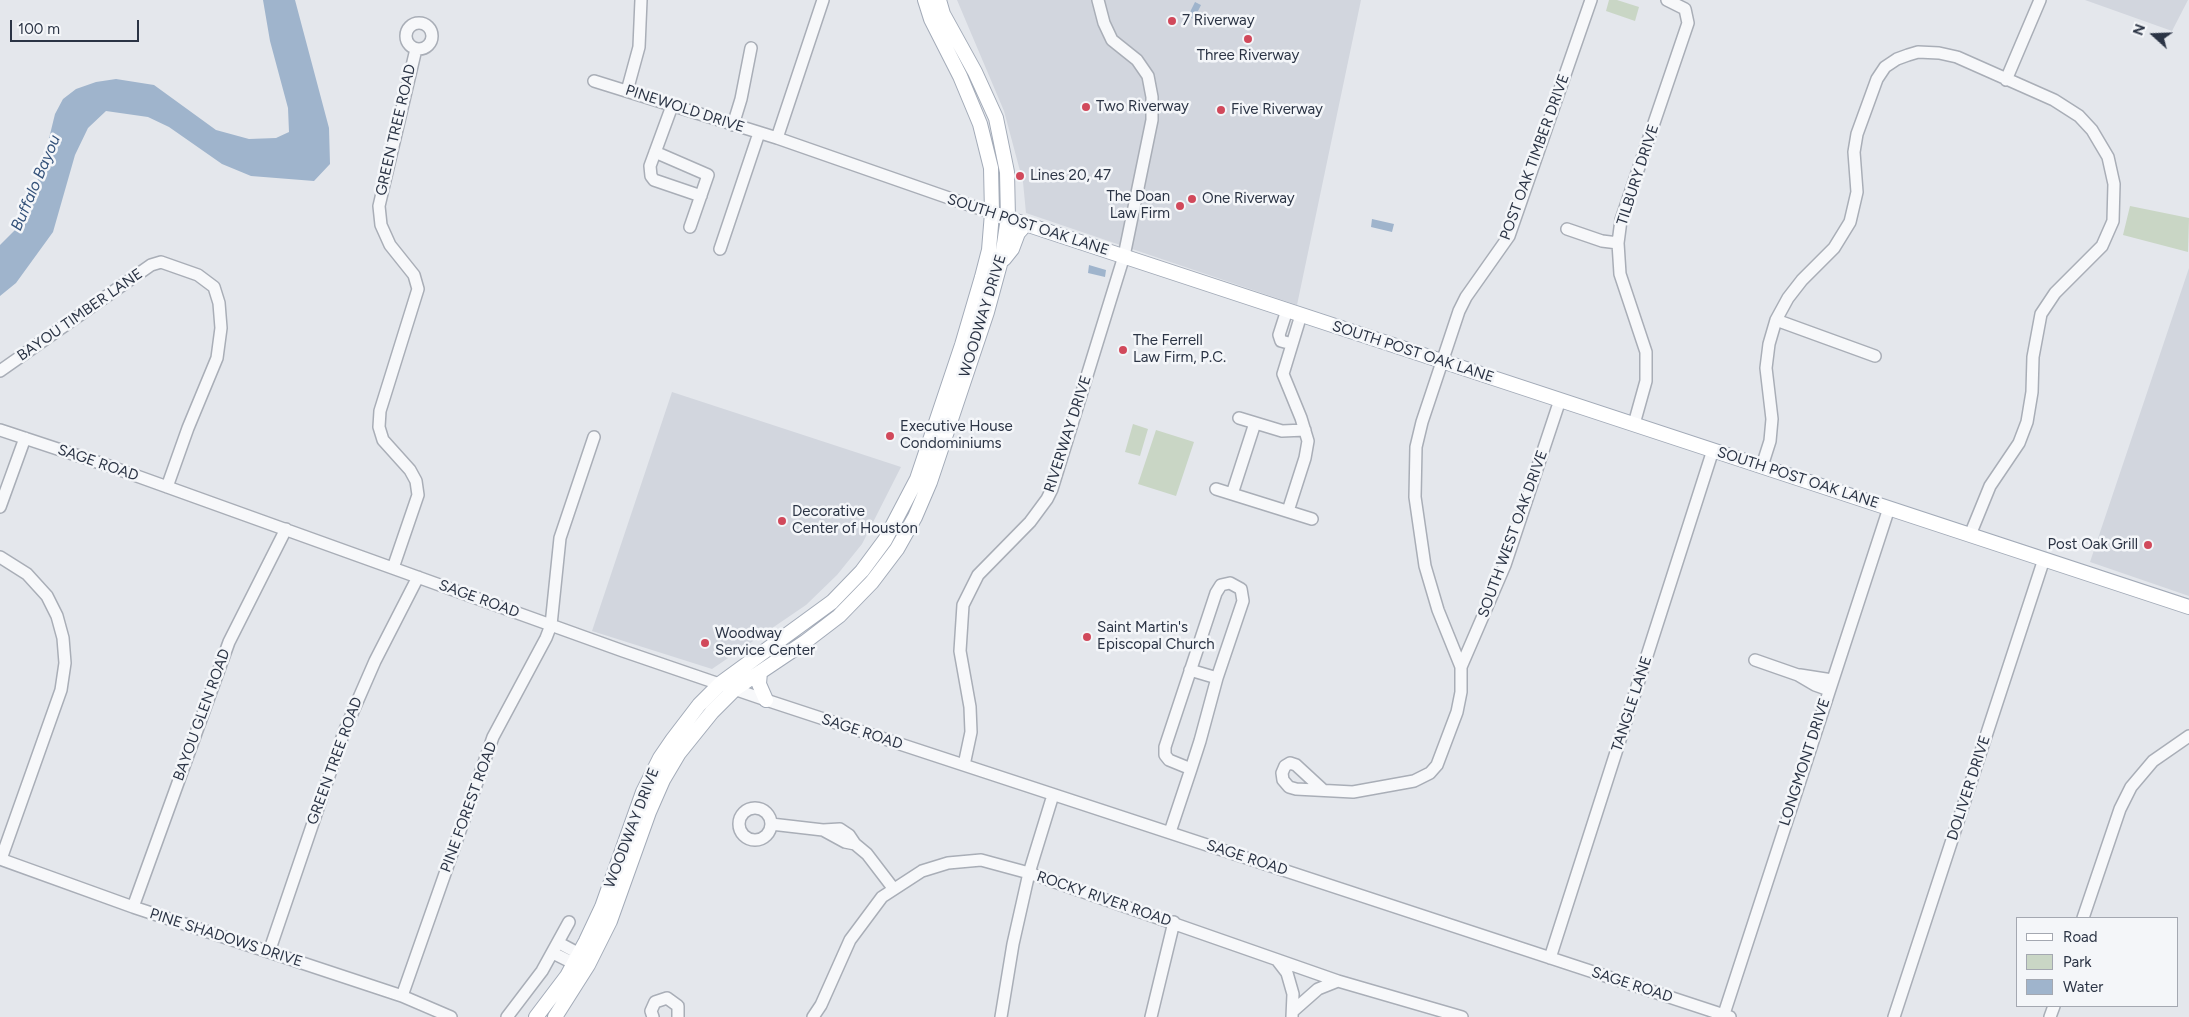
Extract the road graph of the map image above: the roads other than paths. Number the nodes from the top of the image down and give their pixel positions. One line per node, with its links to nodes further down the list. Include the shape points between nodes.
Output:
1 (642, 0): 15 (street, via 639,47)
2 (823, 0): 19 (street)
3 (925, 0): 12 (main road, WOODWAY DRIVE, via 930,19)
4 (939, 0): 11 (main road, WOODWAY DRIVE)
5 (1098, 0): 29 (street, RIVERWAY DRIVE, via 1112,40 1137,60 1148,76 1152,97 1152,120)
6 (1591, 0): 37 (street, POST OAK TIMBER DRIVE, via 1509,236 1466,297)
7 (1667, 0): 27 (street, TILBURY DRIVE, via 1681,6 1687,14 1687,27 1621,220)
8 (2040, 0): 13 (street)
9 (751, 48): 17 (street)
10 (416, 49): 61 (street, GREEN TREE ROAD, via 379,206 381,225 390,245 414,274 418,289 380,411 379,427 383,440 410,470 418,495)
11 (965, 53): 12 (main road); 23 (main road, WOODWAY DRIVE, via 996,118 1007,172)
12 (952, 59): 22 (main road, WOODWAY DRIVE, via 980,124 991,168)
13 (2006, 80): 33 (street, via 1957,57 1939,53 1908,54 1885,67 1870,93 1856,134 1857,192 1850,222 1834,248 1788,298); 58 (street, via 2065,106 2092,130 2108,157 2114,184 2113,221 2102,246 2056,292 2041,314 2027,422 2020,441 1990,486)
14 (594, 81): 15 (street, PINEWOLD DRIVE)
15 (627, 90): 16 (street, PINEWOLD DRIVE)
16 (672, 106): 17 (street, PINEWOLD DRIVE); 20 (street)
17 (733, 124): 18 (street, PINEWOLD DRIVE)
18 (759, 133): 19 (street, PINEWOLD DRIVE); 28 (street)
19 (777, 138): 22 (street, SOUTH POST OAK LANE)
20 (655, 152): 21 (street, via 650,172 654,180); 21 (street, via 708,175)
21 (701, 196): 25 (street)
22 (992, 213): 23 (main road, SOUTH POST OAK LANE); 35 (main road, WOODWAY DRIVE, via 987,257)
23 (1008, 218): 24 (main road, SOUTH POST OAK LANE); 30 (main road, WOODWAY DRIVE)
24 (1026, 224): 29 (main road, SOUTH POST OAK LANE); 30 (main road)
25 (690, 227)
26 (1567, 229): 27 (street)
27 (1618, 243): 42 (street, TILBURY DRIVE, via 1620,274 1646,352 1646,381)
28 (720, 249)
29 (1124, 256): 31 (main road, SOUTH POST OAK LANE); 75 (street, RIVERWAY DRIVE, via 1052,489 1030,522 978,575 963,605 960,651 971,732)
30 (1000, 264): 35 (main road, WOODWAY DRIVE)
31 (1287, 310): 32 (main road, SOUTH POST OAK LANE); 34 (street, via 1279,336 1281,341)
32 (1302, 315): 34 (street); 37 (main road, SOUTH POST OAK LANE)
33 (1776, 320): 36 (street); 48 (street, via 1766,368 1772,419 1770,441)
34 (1292, 344): 44 (street, via 1283,374)
35 (966, 355): 50 (main road, WOODWAY DRIVE)
36 (1875, 356)
37 (1443, 361): 39 (main road, SOUTH POST OAK LANE); 66 (street, POST OAK TIMBER DRIVE, via 1418,435 1414,486 1431,591)
38 (0, 371): 49 (street, BAYOU TIMBER LANE, via 151,265 161,262 198,275 214,287 220,303 217,358)
39 (1560, 400): 42 (main road, SOUTH POST OAK LANE); 66 (street, SOUTH WEST OAK DRIVE, via 1505,565)
40 (1239, 418): 41 (street)
41 (1256, 423): 44 (street, via 1282,431); 52 (street)
42 (1634, 424): 47 (main road, SOUTH POST OAK LANE)
43 (0, 430): 46 (street, SAGE ROAD)
44 (1305, 430): 55 (street, via 1308,441 1305,458)
45 (594, 437): 64 (street, PINE FOREST ROAD, via 560,538)
46 (25, 438): 49 (street, SAGE ROAD); 53 (street)
47 (1713, 450): 48 (main road, SOUTH POST OAK LANE); 91 (street, TANGLE LANE)
48 (1762, 466): 54 (main road, SOUTH POST OAK LANE)
49 (167, 487): 57 (street, SAGE ROAD)
50 (920, 488): 68 (main road, WOODWAY DRIVE, via 897,549 872,582 839,616); 70 (main road, WOODWAY DRIVE, via 862,571 832,602)
51 (1216, 489): 52 (street)
52 (1232, 494): 55 (street)
53 (0, 508)
54 (1888, 508): 58 (main road, SOUTH POST OAK LANE); 71 (street, LONGMONT DRIVE)
55 (1288, 511): 56 (street)
56 (1312, 519)
57 (286, 530): 61 (street, SAGE ROAD); 85 (street, BAYOU GLEN ROAD, via 229,642)
58 (1970, 535): 60 (main road, SOUTH POST OAK LANE)
59 (0, 557): 82 (street, via 27,574 47,596 63,638 65,663 61,690)
60 (2044, 559): 63 (main road, SOUTH POST OAK LANE); 109 (street, DOLIVER DRIVE)
61 (393, 568): 62 (street, SAGE ROAD)
62 (418, 577): 64 (street, SAGE ROAD); 90 (street, GREEN TREE ROAD, via 375,660 347,724)
63 (2189, 607)
64 (551, 625): 70 (street, SAGE ROAD); 95 (street, PINE FOREST ROAD, via 493,737)
65 (1755, 660): 71 (street)
66 (1461, 667): 78 (street, via 1457,712 1440,758 1430,773 1414,781 1360,792)
67 (1190, 670): 69 (street); 69 (street, via 1216,593 1221,585 1230,583 1241,589 1243,600); 76 (street, via 1164,750 1169,760)
68 (760, 672): 72 (main road, WOODWAY DRIVE); 73 (main road, via 759,684)
69 (1217, 678): 76 (street)
70 (721, 683): 72 (street, SAGE ROAD); 77 (main road, WOODWAY DRIVE, via 686,721 660,758)
71 (1830, 685): 98 (street, LONGMONT DRIVE)
72 (735, 688): 73 (street, SAGE ROAD); 77 (main road, WOODWAY DRIVE)
73 (766, 700): 75 (street, SAGE ROAD)
74 (2189, 736): 86 (street, via 2153,761 2131,787 2120,809)
75 (964, 764): 79 (street, SAGE ROAD)
76 (1191, 769): 81 (street)
77 (657, 777): 93 (main road, WOODWAY DRIVE, via 626,859 602,907)
78 (1322, 789)
79 (1053, 794): 81 (street, SAGE ROAD); 83 (street)
80 (771, 824): 84 (street, via 840,829 867,854)
81 (1170, 832): 91 (street, SAGE ROAD)
82 (0, 859): 85 (street, PINE SHADOWS DRIVE)
83 (1029, 873): 84 (street, ROCKY RIVER ROAD, via 981,860 962,861 922,871); 88 (street, ROCKY RIVER ROAD); 106 (street)
84 (893, 888): 105 (street, ROCKY RIVER ROAD, via 882,897 850,940)
85 (133, 907): 90 (street, PINE SHADOWS DRIVE)
86 (2083, 917)
87 (569, 922): 89 (street)
88 (1174, 922): 92 (street, ROCKY RIVER ROAD); 107 (street)
89 (556, 948): 93 (street, via 574,951); 100 (street)
90 (269, 952): 95 (street, PINE SHADOWS DRIVE)
91 (1550, 958): 98 (street, SAGE ROAD)
92 (1277, 960): 94 (street, ROCKY RIVER ROAD); 97 (street, via 1287,973 1293,994)
93 (583, 962): 101 (main road, WOODWAY DRIVE, via 567,976); 102 (main road, WOODWAY DRIVE)
94 (1338, 981): 96 (street, ROCKY RIVER ROAD); 97 (street, via 1318,989)
95 (402, 996): 99 (street, PINE SHADOWS DRIVE)
96 (1431, 1012): 108 (street, ROCKY RIVER ROAD)
97 (1293, 1014)
98 (1725, 1016)
99 (451, 1017)
100 (508, 1017)
101 (536, 1017)
102 (555, 1017)
103 (652, 1017): 104 (street, via 653,1006 663,998 675,1002)
104 (678, 1017)
105 (813, 1017)
106 (1001, 1017)
107 (1151, 1017)
108 (1462, 1017)
109 (1894, 1017)

